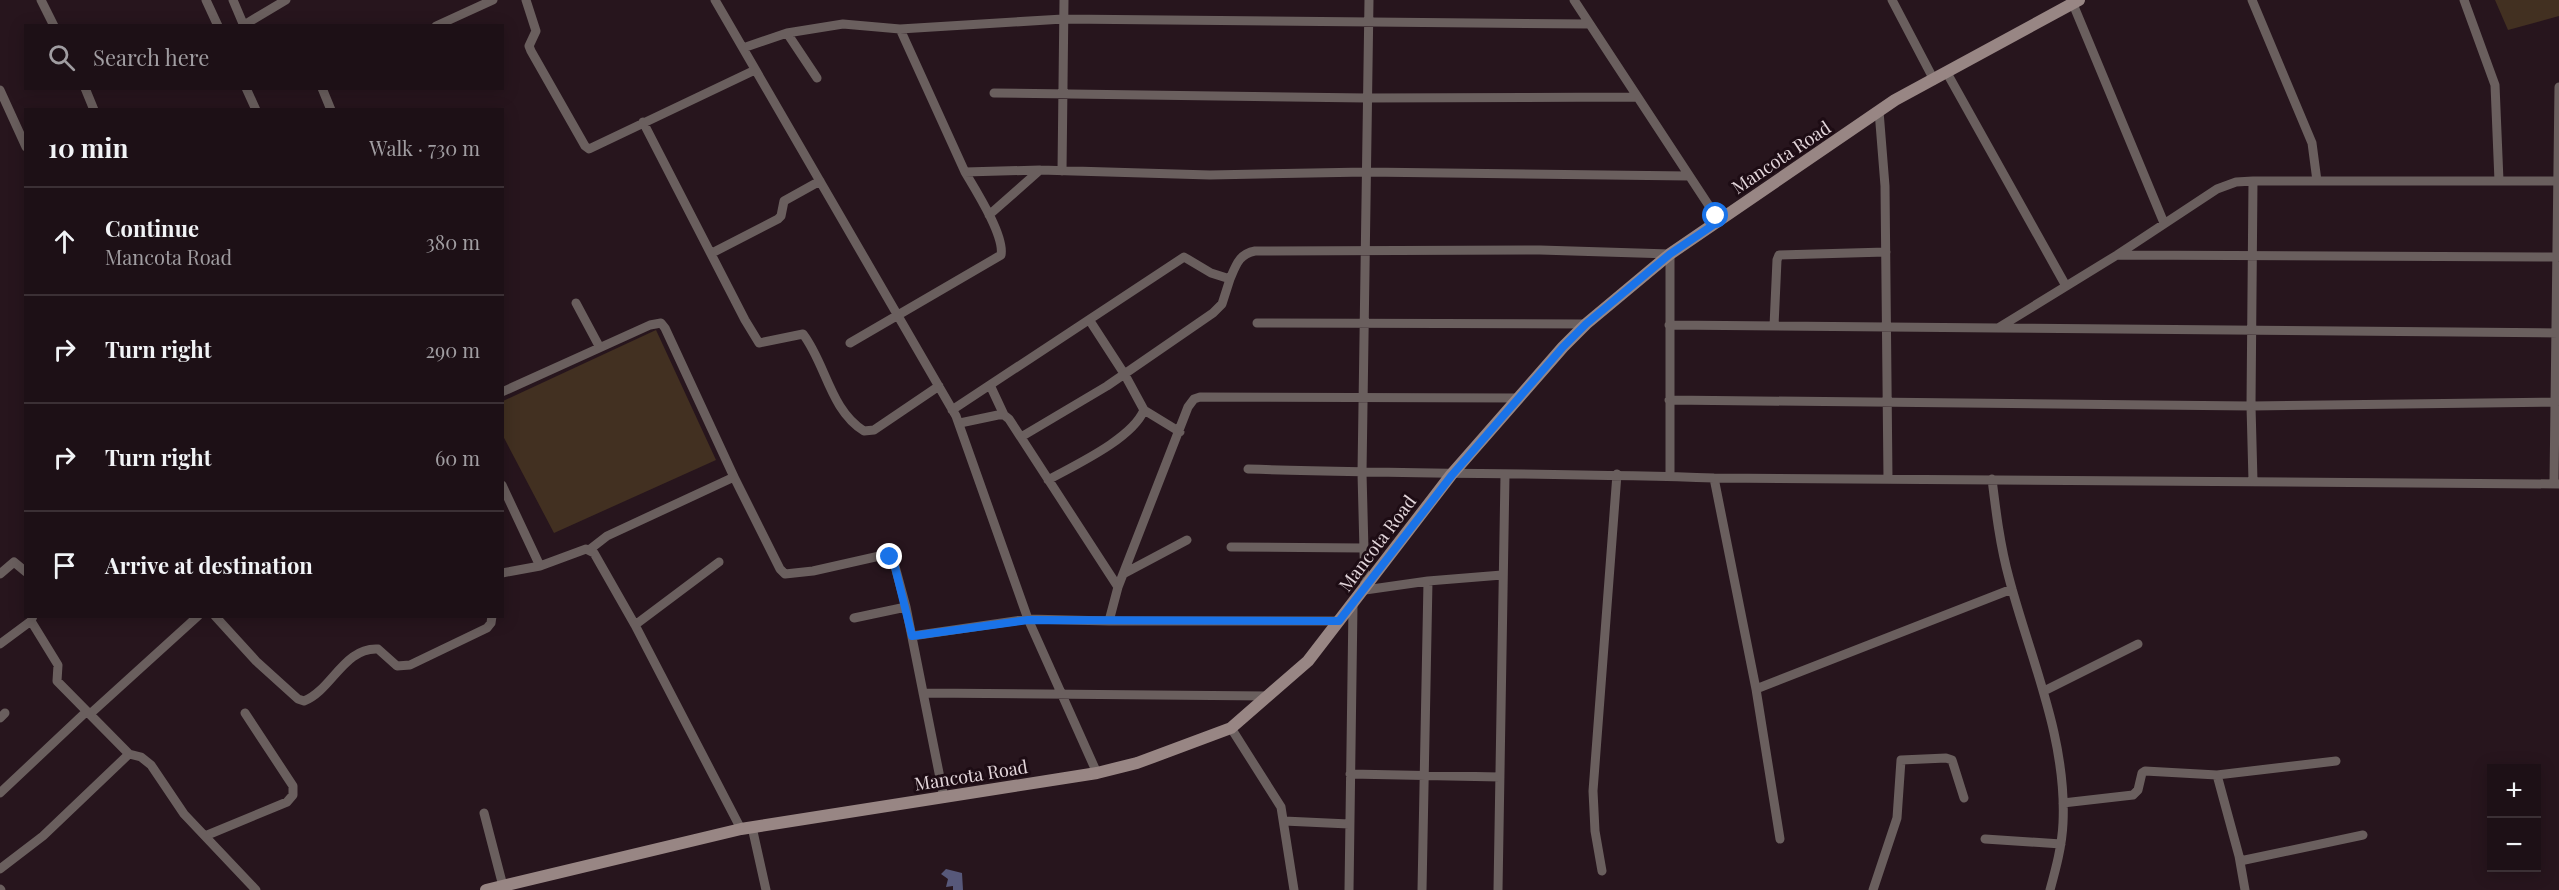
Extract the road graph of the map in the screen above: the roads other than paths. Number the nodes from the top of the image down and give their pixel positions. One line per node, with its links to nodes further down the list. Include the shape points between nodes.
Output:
1 (41, 0): 17 (street)
2 (206, 0): 18 (street)
3 (233, 0): 19 (street)
4 (286, 0): 20 (street)
5 (493, 0): 21 (street)
6 (526, 0): 44 (street, via 536,31 529,46 531,51 585,146 594,148)
7 (715, 0): 25 (street)
8 (1064, 0): 15 (street)
9 (1369, 0): 16 (street)
10 (1574, 0): 22 (street)
11 (2252, 0): 53 (street, via 2312,143)
12 (2464, 0): 54 (street, via 2495,85)
13 (1894, 1): 29 (street)
14 (2076, 2): 27 (main road, Mancota Road); 58 (street)
15 (1063, 19): 16 (street); 23 (street); 36 (street)
16 (1369, 23): 22 (street); 38 (street)
17 (53, 24)
18 (217, 24)
19 (244, 24)
20 (246, 24)
21 (440, 24)
22 (1589, 24): 37 (street)
23 (900, 30): 24 (street, via 843,24); 48 (street)
24 (787, 33): 25 (street); 28 (street)
25 (743, 48): 26 (street)
26 (755, 70): 44 (street); 51 (street)
27 (1947, 73): 29 (main road, Mancota Road); 67 (street)
28 (817, 78)
29 (1934, 80): 43 (main road, Mancota Road)
30 (2559, 87): 55 (street)
31 (0, 90): 39 (street)
32 (86, 90): 40 (street)
33 (247, 90): 41 (street)
34 (323, 90): 42 (street)
35 (994, 93): 36 (street)
36 (1064, 93): 38 (street); 47 (street)
37 (1637, 97): 38 (street); 50 (street)
38 (1366, 98): 49 (street)
39 (2, 101): 45 (street)
40 (93, 108)
41 (255, 108)
42 (330, 108)
43 (1879, 111): 57 (main road, Mancota Road); 60 (street)
44 (643, 122): 61 (street)
45 (24, 143)
46 (1040, 170): 47 (street); 48 (street); 56 (street)
47 (1062, 171): 49 (street, via 1210,175)
48 (965, 172): 56 (street)
49 (1366, 172): 50 (street); 59 (street)
50 (1689, 176): 57 (street)
51 (820, 181): 61 (street, via 784,201 778,219); 69 (street)
52 (2253, 181): 53 (street); 58 (street, via 2226,184); 64 (street)
53 (2317, 181): 54 (street)
54 (2499, 181): 55 (street)
55 (2559, 181): 65 (street)
56 (989, 215): 69 (street, via 1001,255)
57 (1719, 221): 62 (main road, Mancota Road)
58 (2163, 224): 63 (street)
59 (1365, 250): 62 (street); 66 (street, via 1250,252 1239,260); 71 (street)
60 (1886, 252): 75 (street, via 1779,255); 76 (street)
61 (712, 253): 84 (street, via 755,339 764,343 803,334 837,400 860,429 874,430)
62 (1670, 254): 73 (main road, Mancota Road); 74 (street)
63 (2117, 255): 64 (street); 67 (street)
64 (2253, 256): 65 (street); 78 (street)
65 (2557, 257): 79 (street)
66 (1230, 279): 70 (street, via 1184,257); 82 (street, via 1222,303 1213,313)
67 (2066, 286): 77 (street)
68 (576, 303): 81 (street)
69 (898, 315): 80 (street); 84 (street)
70 (1090, 321): 82 (street); 83 (street)
71 (1363, 322): 72 (street); 73 (street); 86 (street)
72 (1257, 323)
73 (1586, 324): 87 (main road, Mancota Road)
74 (1669, 325): 75 (street); 88 (street)
75 (1774, 326): 76 (street)
76 (1887, 327): 77 (street); 89 (street)
77 (1998, 328): 78 (street)
78 (2252, 331): 79 (street); 91 (street)
79 (2558, 333): 90 (street)
80 (850, 343)
81 (599, 346): 85 (street); 104 (street, via 661,323)
82 (1125, 375): 93 (street); 97 (street)
83 (990, 385): 92 (street); 94 (street)
84 (939, 386): 92 (street)
85 (504, 391)
86 (1364, 397): 87 (street); 96 (street, via 1200,397 1188,407); 99 (street)
87 (1519, 398): 101 (main road, Mancota Road)
88 (1669, 400): 89 (street); 103 (street)
89 (1887, 401): 91 (street); 106 (street)
90 (2556, 402): 91 (street); 110 (street)
91 (2251, 406): 109 (street)
92 (952, 410): 95 (street)
93 (1144, 410): 96 (street); 108 (street, via 1130,429 1114,441)
94 (1004, 415): 95 (street); 97 (street)
95 (960, 423): 134 (street)
96 (1180, 432): 121 (street)
97 (1021, 437): 108 (street)
98 (1248, 469): 99 (street)
99 (1362, 473): 101 (street); 114 (street)
100 (1617, 474): 102 (street); 103 (street); 171 (street, via 1593,791)
101 (1452, 475): 102 (street); 126 (main road, Mancota Road)
102 (1505, 475): 122 (street)
103 (1670, 476): 105 (street)
104 (734, 477): 115 (street, via 607,536); 128 (street, via 785,574 888,555 894,563)
105 (1714, 478): 106 (street); 141 (street)
106 (1888, 479): 107 (street)
107 (1992, 479): 109 (street); 125 (street)
108 (1048, 480): 124 (street)
109 (2253, 481): 110 (street)
110 (2557, 484)
111 (504, 489): 117 (street)
112 (1186, 540): 121 (street)
113 (1231, 547): 114 (street)
114 (1363, 548): 126 (street)
115 (589, 550): 117 (street); 137 (street, via 598,558)
116 (719, 562): 137 (street)
117 (540, 566): 119 (street)
118 (24, 570): 120 (street, via 14,562)
119 (504, 573)
120 (0, 574)
121 (1123, 574): 124 (street)
122 (1502, 575): 123 (street); 155 (street)
123 (1428, 580): 126 (street); 153 (street)
124 (1118, 587): 135 (street)
125 (2012, 589): 141 (street); 142 (street)
126 (1365, 590): 127 (main road, Mancota Road)
127 (1353, 605): 136 (main road, Mancota Road); 152 (street)
128 (906, 607): 132 (street); 138 (street)
129 (196, 618): 146 (street)
130 (217, 618): 131 (street, via 256,661 304,701 317,694 346,662 363,652 378,648 397,666 410,665 487,628)
131 (492, 618)
132 (854, 618)
133 (32, 619): 139 (street); 146 (street, via 58,665 57,681)
134 (1028, 620): 135 (street); 138 (street); 144 (street)
135 (1109, 621): 136 (street)
136 (1339, 621): 145 (main road, Mancota Road, via 1308,661)
137 (635, 625): 163 (street)
138 (912, 636): 143 (street)
139 (0, 644)
140 (2138, 644): 142 (street)
141 (1756, 689): 166 (street)
142 (2044, 691): 159 (street)
143 (923, 693): 144 (street); 157 (street)
144 (1061, 694): 145 (street); 151 (street)
145 (1268, 696): 148 (main road, Mancota Road)
146 (89, 713): 149 (street); 156 (street)
147 (244, 713): 165 (street, via 293,786 294,795 286,802)
148 (1231, 728): 151 (main road, Mancota Road, via 1137,763); 161 (street, via 1275,794)
149 (129, 754): 165 (street, via 151,765 184,814); 170 (street, via 43,836)
150 (2336, 761): 154 (street)
151 (1097, 773): 157 (main road, Mancota Road)
152 (1350, 774): 153 (street); 162 (street)
153 (1423, 774): 155 (street); 178 (street)
154 (2217, 775): 159 (street, via 2145,771 2133,795); 169 (street)
155 (1500, 777): 179 (street)
156 (0, 793)
157 (944, 798): 163 (main road, Mancota Road)
158 (1964, 798): 180 (street, via 1952,760 1901,760 1897,818)
159 (2063, 803): 168 (street)
160 (484, 813): 172 (street)
161 (1284, 821): 162 (street); 176 (street)
162 (1349, 824): 177 (street)
163 (747, 828): 172 (main road, Mancota Road); 175 (street)
164 (2363, 835): 169 (street)
165 (205, 836): 173 (street)
166 (1780, 839)
167 (1985, 839): 168 (street)
168 (2061, 844): 181 (street)
169 (2240, 861): 182 (street)
170 (0, 869)
171 (1602, 871)
172 (503, 886): 174 (main road, Mancota Road)
173 (256, 890)
174 (486, 890)
175 (766, 890)
176 (1294, 890)
177 (1349, 890)
178 (1422, 890)
179 (1498, 890)
180 (1874, 890)
181 (2050, 890)
182 (2245, 890)

